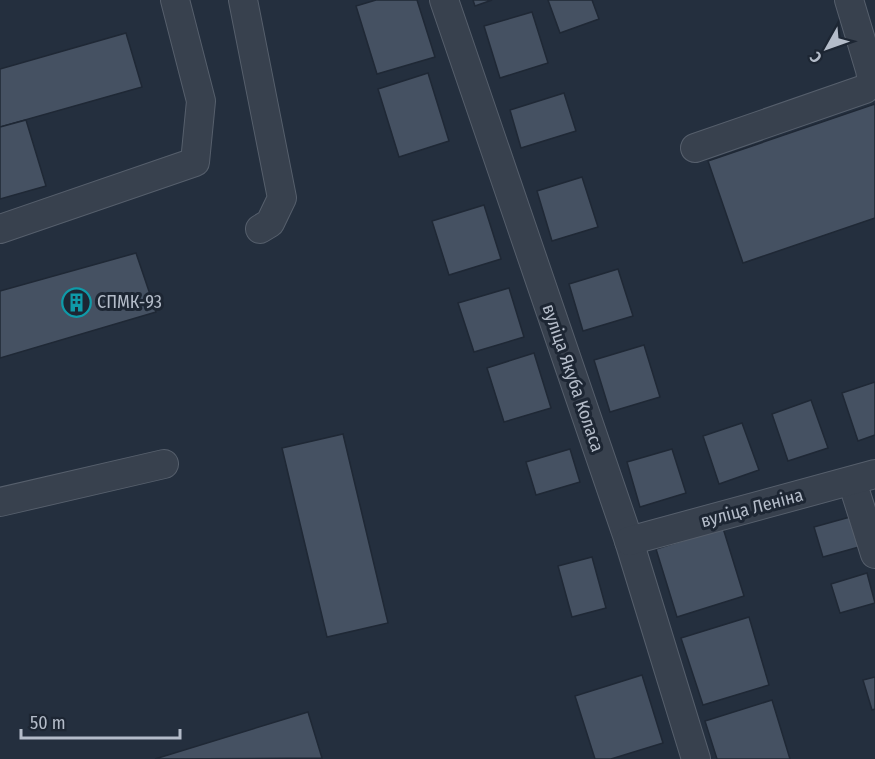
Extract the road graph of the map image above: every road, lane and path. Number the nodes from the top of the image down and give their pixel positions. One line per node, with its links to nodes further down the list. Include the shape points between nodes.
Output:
1 (175, 0): 6 (street, via 201,101 195,162)
2 (243, 0): 7 (street, via 282,198 270,222)
3 (444, 0): 11 (street, вуліца Якуба Коласа)
4 (849, 0): 5 (street, via 872,81 865,89)
5 (695, 148)
6 (0, 229)
7 (260, 229)
8 (164, 464): 10 (street)
9 (864, 478): 11 (street, вуліца Леніна); 12 (street)
10 (0, 502)
11 (628, 541): 13 (street, вуліца Якуба Коласа)
12 (875, 554)
13 (696, 759)

